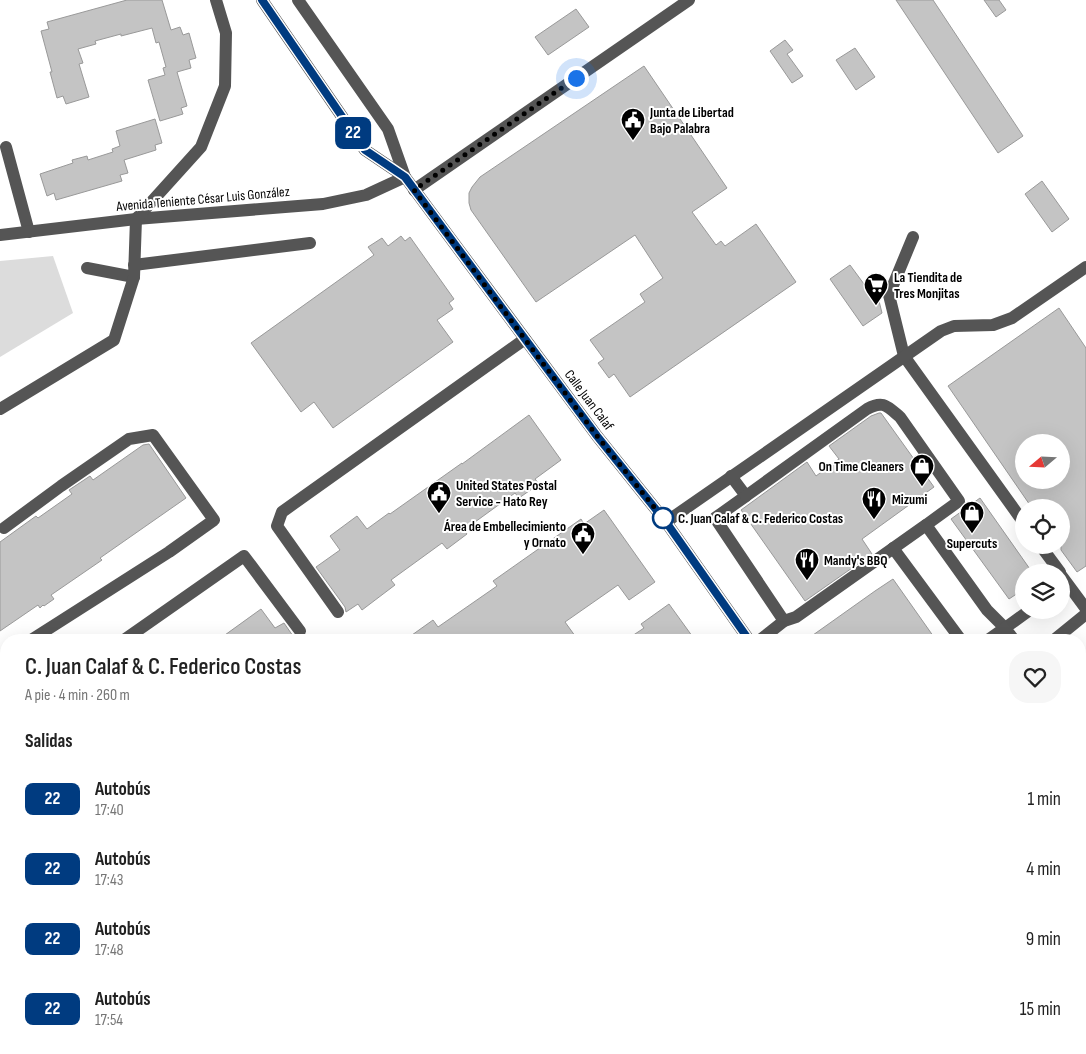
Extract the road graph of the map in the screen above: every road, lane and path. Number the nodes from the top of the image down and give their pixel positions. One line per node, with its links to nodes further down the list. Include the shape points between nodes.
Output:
1 (216, 0): 8 (street, via 226,33 225,86 201,147)
2 (262, 0): 6 (street, via 365,150)
3 (298, 0): 6 (street, via 388,129)
4 (689, 0): 7 (street)
5 (6, 147): 9 (street)
6 (405, 177): 7 (street, Calle Juan Calaf); 8 (street, Avenida Teniente César Luis González, via 366,194 323,204)
7 (414, 190): 16 (street, Calle Juan Calaf)
8 (136, 219): 9 (street, Avenida Teniente César Luis González); 15 (street)
9 (29, 232): 10 (street, Avenida Teniente César Luis González)
10 (0, 235)
11 (912, 237): 17 (street, via 889,295)
12 (310, 242): 15 (street)
13 (1086, 267): 17 (street, via 1012,318 993,325 954,326)
14 (87, 268): 15 (street)
15 (134, 271): 18 (street, via 114,340)
16 (525, 339): 22 (street, Calle Juan Calaf); 28 (street, via 282,512 277,526)
17 (904, 356): 19 (street); 21 (street)
18 (0, 409)
19 (732, 476): 20 (street); 22 (street)
20 (746, 496): 23 (street, via 867,409 883,404 900,417 959,501); 31 (street, via 715,518)
21 (1015, 510)
22 (666, 522): 36 (street, Calle Juan Calaf)
23 (926, 525): 25 (street); 32 (street, via 987,610)
24 (4, 528): 34 (street, via 129,439 153,435 214,520)
25 (893, 548): 31 (street, via 796,617); 38 (street)
26 (1070, 587): 27 (street)
27 (1086, 609)
28 (338, 612)
29 (1086, 614): 41 (street)
30 (1018, 619): 32 (street)
31 (784, 621): 37 (street)
32 (1005, 628): 39 (street); 40 (street)
33 (300, 631): 35 (street, via 244,556)
34 (40, 634)
35 (133, 634)
36 (745, 634)
37 (768, 634)
38 (958, 634)
39 (996, 634)
40 (1010, 634)
41 (1061, 634)

